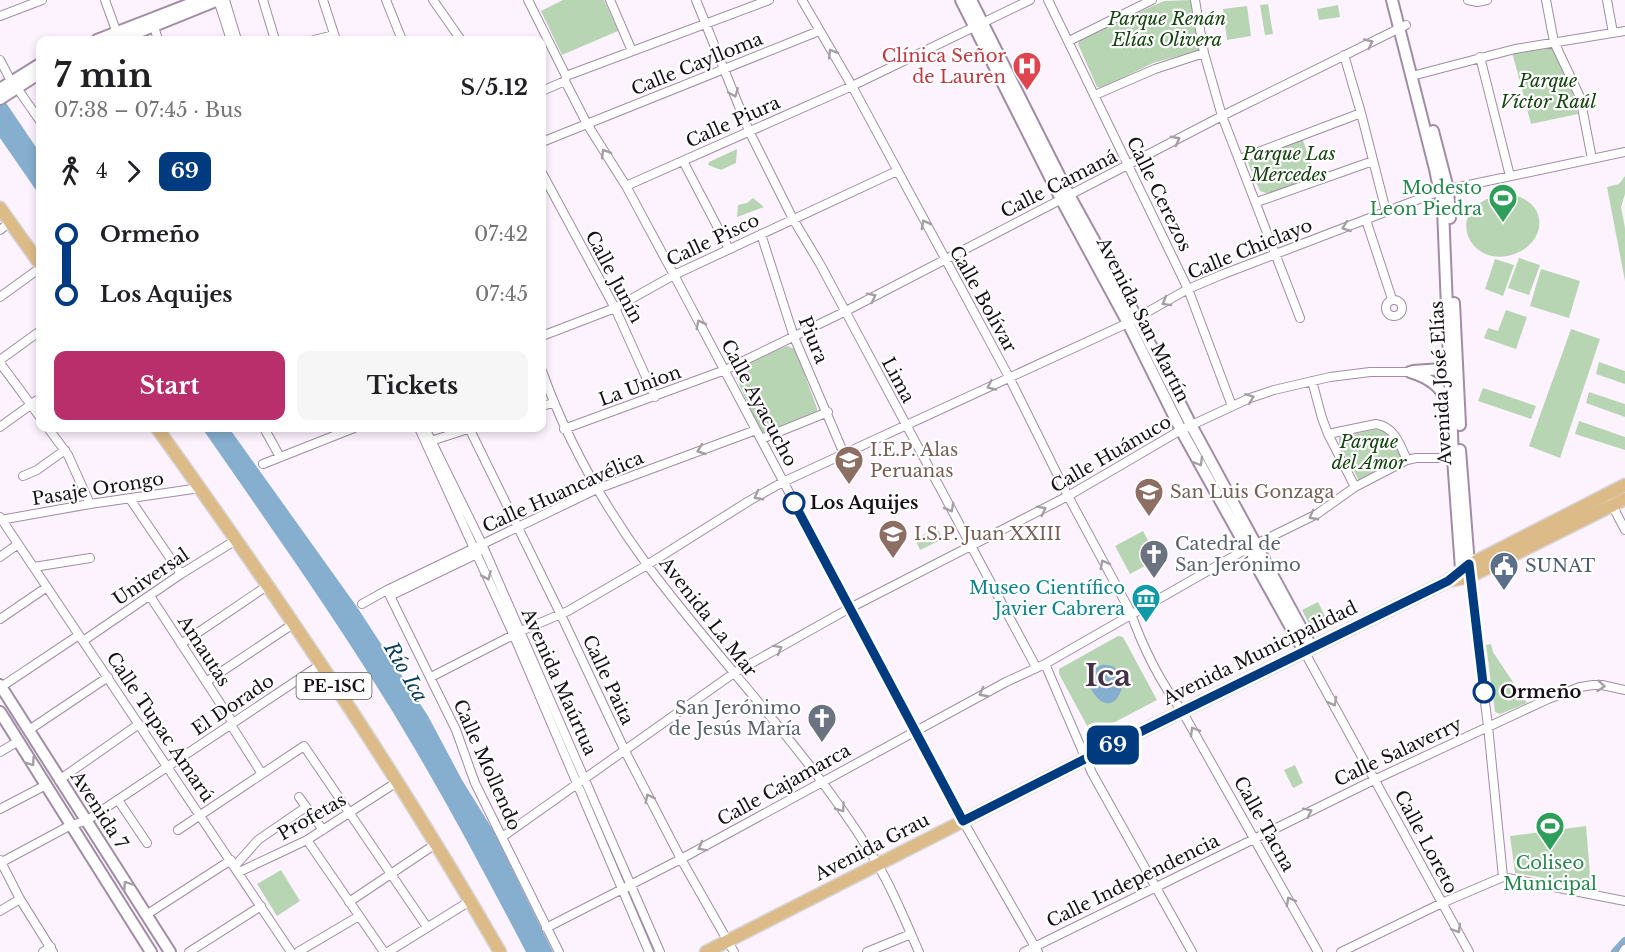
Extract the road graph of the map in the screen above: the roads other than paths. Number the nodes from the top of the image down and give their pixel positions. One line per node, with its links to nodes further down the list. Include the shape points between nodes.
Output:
1 (42, 0): 27 (street)
2 (105, 0): 35 (street)
3 (200, 0): 28 (street)
4 (218, 0): 28 (street); 38 (street)
5 (225, 0): 39 (street)
6 (263, 0): 40 (street)
7 (323, 0): 41 (street)
8 (386, 0): 42 (street)
9 (433, 0): 43 (street)
10 (528, 0): 44 (street, Calle Ayacucho)
11 (610, 0): 48 (street)
12 (696, 0): 29 (street, Lima)
13 (769, 0): 29 (street)
14 (802, 0): 32 (street, Calle Bolívar)
15 (961, 0): 30 (street, Avenida San Martín)
16 (971, 0): 30 (street, Avenida San Martín)
17 (1030, 0): 30 (street, Calle Piura)
18 (1048, 0): 46 (street, Calle Cerezos)
19 (1152, 0): 46 (street)
20 (1196, 0): 49 (street)
21 (1392, 0): 31 (street)
22 (1399, 0): 31 (street)
23 (1467, 0): 24 (street)
24 (1487, 0)
25 (1546, 0): 47 (street)
26 (1607, 0): 34 (street)
27 (0, 16)
28 (153, 22): 36 (street); 37 (street)
29 (706, 24): 48 (street); 54 (street, Lima)
30 (979, 26): 58 (street, Calle Piura); 80 (street, Avenida San Martín)
31 (1403, 27): 50 (street, Calle Camaná, one-way to 31); 55 (street, Avenida José Elías)
32 (819, 31): 54 (street, Calle Caylloma); 58 (street, Calle Bolívar, one-way to 32)
33 (1625, 31): 34 (street)
34 (1613, 33): 47 (street)
35 (117, 36)
36 (122, 36)
37 (157, 36)
38 (230, 36)
39 (236, 36)
40 (274, 36)
41 (334, 36)
42 (400, 36)
43 (458, 36)
44 (545, 36)
45 (546, 38): 57 (street, Calle Ayacucho)
46 (1069, 41): 61 (street, Calle Cerezos)
47 (1554, 42): 51 (street); 71 (street, via 1580,97)
48 (632, 51): 57 (street)
49 (1204, 53): 61 (street); 64 (street)
50 (1344, 55): 63 (street); 64 (street, Calle Camaná)
51 (1480, 57): 55 (street); 76 (street)
52 (0, 60): 59 (street)
53 (36, 67): 59 (street)
54 (724, 70): 66 (street, Calle Caylloma); 67 (street, Lima, one-way to 67)
55 (1416, 74): 79 (street, Avenida José Elías)
56 (36, 75): 59 (street)
57 (565, 78): 60 (street); 66 (street, Calle Ayacucho)
58 (852, 86): 67 (street, Calle Piura); 75 (street, Calle Bolívar)
59 (9, 87): 62 (street); 65 (street)
60 (546, 89)
61 (1095, 95): 74 (street, Calle Cerezos)
62 (0, 99)
63 (1361, 113): 70 (street); 73 (street)
64 (1222, 116): 70 (street); 74 (street, Calle Camaná, one-way to 64)
65 (36, 117)
66 (587, 124): 68 (street, Calle Caylloma); 78 (street, Calle Ayacucho, one-way to 66)
67 (749, 131): 72 (street, Calle Piura); 84 (street, Lima)
68 (546, 140)
69 (1625, 152): 71 (street, Calle Chiclayo)
70 (1240, 159): 81 (street)
71 (1592, 159): 76 (street, Calle Chiclayo)
72 (683, 161): 78 (street, Calle Piura); 88 (street)
73 (1373, 161): 81 (street); 83 (street)
74 (1127, 166): 80 (street, Calle Camaná); 94 (street, Calle Cerezos)
75 (897, 171): 84 (street, Calle Pisco); 90 (street, Calle Bolívar, one-way to 75)
76 (1510, 176): 79 (street, Calle Chiclayo)
77 (546, 180): 97 (street, Calle Junín)
78 (626, 186): 93 (street, Calle Ayacucho)
79 (1444, 190): 83 (street, Calle Chiclayo); 105 (street, Avenida José Elías)
80 (1065, 197): 90 (street, Calle Camaná); 100 (street, Avenida San Martín)
81 (1257, 202): 89 (street)
82 (0, 208): 86 (main road)
83 (1386, 211): 85 (street, Calle Chiclayo)
84 (793, 219): 87 (street, Calle Pisco); 98 (street, Lima)
85 (1366, 220): 89 (street, Calle Chiclayo, one-way to 89); 96 (street)
86 (5, 226): 91 (main road)
87 (761, 234): 88 (street, Calle Pisco); 103 (street, Piura)
88 (729, 249): 93 (street, Calle Pisco)
89 (1275, 253): 94 (street, Calle Chiclayo); 99 (street)
90 (944, 260): 98 (street, Calle Camaná, one-way to 90); 108 (street, Calle Bolívar)
91 (36, 261)
92 (36, 269): 95 (street)
93 (674, 275): 97 (street, Calle Pisco); 106 (street, Calle Ayacucho, one-way to 93)
94 (1188, 289): 100 (street, Calle Chiclayo, one-way to 100); 116 (street, Calle Cerezos)
95 (0, 297)
96 (1392, 299)
97 (615, 308): 102 (street, Calle Pisco); 111 (street, Calle Junín)
98 (844, 312): 103 (street, Calle Camaná); 120 (street, Lima)
99 (1300, 318)
100 (1133, 320): 108 (street, Calle Chiclayo); 122 (street, Avenida San Martín)
101 (36, 334): 104 (street)
102 (546, 334)
103 (794, 336): 106 (street, Calle Camaná); 118 (street, Piura)
104 (0, 362): 114 (street)
105 (1454, 368): 107 (street); 119 (street, Avenida José Elías); 139 (street, Avenida José Elías)
106 (725, 370): 111 (street, La Union); 124 (street, Calle Ayacucho)
107 (1410, 372): 109 (street, Calle Huánuco, via 1353,374); 119 (street, via 1437,385)
108 (1009, 377): 120 (street, Calle Chiclayo, one-way to 120); 148 (street, Calle Bolívar)
109 (1312, 381): 116 (street, Calle Huánuco, one-way to 109); 133 (street)
110 (546, 383): 113 (street, Avenida La Mar)
111 (655, 397): 123 (street, La Union)
112 (36, 401): 114 (street)
113 (553, 403): 115 (street); 123 (street, Avenida La Mar)
114 (31, 405): 117 (street); 121 (street)
115 (546, 405)
116 (1232, 406): 122 (street, Calle Huánuco)
117 (36, 412)
118 (828, 412): 134 (street); 137 (street, Piura)
119 (1452, 413): 139 (street, Avenida José Elías)
120 (906, 426): 137 (street, Calle Chiclayo); 158 (street, Lima, one-way to 158)
121 (0, 427)
122 (1186, 428): 148 (street, Calle Huánuco); 159 (street, Avenida San Martín)
123 (564, 429): 147 (street, Avenida La Mar)
124 (756, 430): 134 (street, Calle Ayacucho); 147 (street, Calle Huancavélica, one-way to 147)
125 (51, 432): 136 (street)
126 (160, 432): 146 (main road, PE-1SC)
127 (266, 432): 138 (street)
128 (344, 432): 138 (street)
129 (421, 432): 135 (street, Avenida Maúrtua)
130 (426, 432): 135 (street, Avenida Maúrtua)
131 (458, 432): 135 (street)
132 (472, 432): 154 (street, Calle Paita)
133 (1328, 434): 140 (street, via 1381,425 1393,432); 145 (street)
134 (761, 439): 143 (street, Calle Ayacucho)
135 (429, 442): 160 (street, Avenida Maúrtua)
136 (65, 450): 142 (street); 152 (street)
137 (844, 454): 143 (street, Calle Chiclayo)
138 (280, 457): 141 (street)
139 (1457, 458): 140 (street); 165 (street, Avenida José Elías)
140 (1407, 460): 145 (street)
141 (263, 464)
142 (23, 476)
143 (783, 482): 163 (street, Calle Chiclayo, one-way to 163); 172 (street, Calle Ayacucho)
144 (1625, 484): 151 (main road)
145 (1355, 487): 159 (street, one-way to 159, via 1317,514)
146 (200, 488): 150 (street, Pasaje Orongo); 156 (main road, PE-1SC)
147 (597, 489): 154 (street, Calle Huancavélica); 163 (street, Avenida La Mar)
148 (1068, 496): 158 (street, Calle Huánuco, one-way to 148); 174 (street, Calle Bolívar, one-way to 148)
149 (1625, 498): 151 (main road)
150 (130, 499): 152 (street, Pasaje Orongo); 166 (street)
151 (1609, 499): 155 (street); 165 (main road, Avenida Municipalidad)
152 (90, 504): 153 (street, Pasaje Orongo)
153 (1, 519): 157 (street, Calle Tupac Amarú)
154 (518, 528): 160 (street, Calle Huancavélica); 173 (street, Calle Paita)
155 (1625, 530)
156 (236, 540): 166 (street, Universal); 168 (main road, PE-1SC)
157 (18, 544): 161 (street); 164 (street, Calle Tupac Amarú)
158 (971, 546): 172 (street, Calle Huánuco); 183 (street, Lima)
159 (1252, 546): 174 (street); 180 (street, Avenida San Martín)
160 (478, 549): 169 (street, Calle Huancavélica); 177 (street, Avenida Maúrtua)
161 (0, 557)
162 (90, 558): 164 (street)
163 (648, 565): 173 (street, Calle Chiclayo); 184 (street, Avenida La Mar)
164 (34, 567): 167 (street, Calle Tupac Amarú)
165 (1466, 570): 180 (main road, Avenida Municipalidad); 194 (street)
166 (180, 574): 170 (street, Universal)
167 (47, 586): 175 (street); 178 (street, Calle Tupac Amarú)
168 (267, 586): 176 (main road, PE-1SC); 179 (street)
169 (388, 593): 171 (street, Calle Huancavélica); 186 (street, Calle Mollendo)
170 (150, 596): 178 (street, Universal); 179 (street, Amautas)
171 (362, 604)
172 (850, 608): 184 (street, Calle Huánuco, one-way to 172); 195 (street, Calle Ayacucho)
173 (561, 615): 177 (street, Calle Chiclayo); 198 (street, Calle Paita)
174 (1131, 615): 181 (street); 190 (street, Calle Tacna)
175 (0, 619)
176 (292, 624): 182 (main road, PE-1SC); 187 (street)
177 (517, 633): 186 (street, Calle Chiclayo); 205 (street, Avenida Maúrtua)
178 (81, 638): 185 (street, Calle Tupac Amarú); 188 (street, Universal)
179 (181, 644): 187 (street, Amautas)
180 (1308, 650): 190 (main road, Avenida Municipalidad); 203 (street, Calle Loreto, one-way to 203)
181 (1045, 664): 183 (street); 200 (street)
182 (320, 665): 193 (street, El Dorado); 206 (main road, PE-1SC)
183 (1036, 667): 195 (street, Calle Cajamarca, one-way to 195)
184 (734, 673): 198 (street, Calle Huánuco); 207 (street, Avenida La Mar)
185 (108, 677): 192 (street, Calle Tupac Amarú); 196 (street)
186 (431, 677): 220 (street, Calle Mollendo)
187 (206, 682): 193 (street, Amautas)
188 (1, 686): 196 (street, Avenida 7)
189 (1625, 690): 194 (street, Calle Salaverry, one-way to 189, via 1580,687 1602,685)
190 (1182, 711): 200 (main road, Avenida Municipalidad); 221 (street, Calle Tacna, one-way to 190)
191 (0, 712): 197 (street, Avenida 7)
192 (139, 724): 201 (street, Calle Tupac Amarú); 204 (street)
193 (232, 724): 201 (street, El Dorado); 202 (street, Amautas)
194 (1488, 726): 203 (street, Calle Salaverry); 230 (street)
195 (916, 729): 207 (street, Calle Cajamarca); 216 (street, Calle Ayacucho)
196 (29, 730): 204 (street, Avenida 7)
197 (17, 742): 199 (street); 208 (street, Avenida 7, one-way to 208)
198 (625, 751): 205 (street, Calle Huánuco); 225 (street, Calle Paita, one-way to 198)
199 (0, 752)
200 (1087, 758): 216 (main road, Avenida Grau); 232 (street)
201 (168, 766): 210 (street, El Dorado); 214 (street, Calle Tupac Amarú)
202 (262, 774): 213 (street, via 304,746); 214 (street)
203 (1376, 779): 221 (street, Calle Salaverry, one-way to 203); 238 (street, Calle Loreto)
204 (59, 780): 215 (street, Avenida 7)
205 (582, 781): 220 (street, Calle Huánuco); 231 (street, Avenida Maúrtua); 233 (street, Avenida Maúrtua)
206 (397, 782): 213 (street, Profetas); 224 (main road, PE-1SC)
207 (822, 782): 225 (street, Calle Cajamarca, one-way to 225); 227 (street, Avenida La Mar, one-way to 227)
208 (46, 785): 212 (street); 217 (street, Avenida 7)
209 (299, 796): 211 (street)
210 (118, 800): 215 (street, El Dorado); 223 (street)
211 (306, 807): 219 (street); 228 (street, via 258,840)
212 (0, 809)
213 (350, 813): 219 (street, Profetas); 229 (street)
214 (201, 815): 218 (street); 228 (street, Calle Tupac Amarú)
215 (86, 820): 217 (street, El Dorado); 241 (street, Avenida 7, one-way to 215)
216 (963, 821): 227 (main road, Avenida Grau); 247 (street, Calle Ayacucho)
217 (71, 825): 226 (street, El Dorado); 250 (street, Avenida 7)
218 (178, 830)
219 (323, 830): 222 (street, Profetas)
220 (502, 837): 244 (street, Calle Mollendo)
221 (1255, 837): 232 (street, Calle Independencia); 264 (street, Calle Tacna, one-way to 221)
222 (307, 840): 228 (street, Profetas); 237 (street)
223 (147, 843)
224 (436, 843): 229 (street); 235 (main road, PE-1SC)
225 (681, 859): 231 (street, Calle Cajamarca); 246 (street, Calle Paita)
226 (0, 862): 234 (street)
227 (878, 865): 245 (street, Avenida La Mar); 246 (main road, Avenida Grau)
228 (235, 866): 239 (street, Calle Tupac Amarú); 241 (street, Profetas)
229 (391, 874): 237 (street); 243 (street)
230 (1503, 877): 236 (street); 238 (street)
231 (632, 884): 233 (street, Calle Cajamarca); 258 (street, Avenida Maúrtua)
232 (1156, 886): 247 (street, Calle Independencia); 263 (street)
233 (623, 889): 244 (street, Calle Cajamarca); 257 (street, Avenida Maúrtua)
234 (20, 899): 240 (street); 248 (street)
235 (470, 901): 243 (street); 255 (main road, PE-1SC)
236 (1625, 901)
237 (350, 902): 242 (street)
238 (1442, 903): 265 (street); 266 (street, Calle Loreto, one-way to 266)
239 (261, 906): 252 (street); 253 (street, Calle Tupac Amarú)
240 (0, 911)
241 (146, 915): 251 (street, Avenida 7)
242 (359, 916): 253 (street); 254 (street)
243 (427, 927): 254 (street)
244 (546, 928): 256 (street, Calle Mollendo)
245 (911, 934): 260 (street); 261 (street, Avenida La Mar)
246 (731, 947): 259 (main road, Avenida Grau)
247 (1036, 949): 262 (street, Calle Independencia)
248 (52, 950): 249 (street)
249 (43, 952)
250 (151, 952)
251 (170, 952)
252 (189, 952)
253 (292, 952)
254 (386, 952)
255 (500, 952)
256 (559, 952)
257 (649, 952)
258 (660, 952)
259 (706, 952)
260 (867, 952)
261 (919, 952)
262 (1024, 952)
263 (1192, 952)
264 (1318, 952)
265 (1341, 952)
266 (1469, 952)

